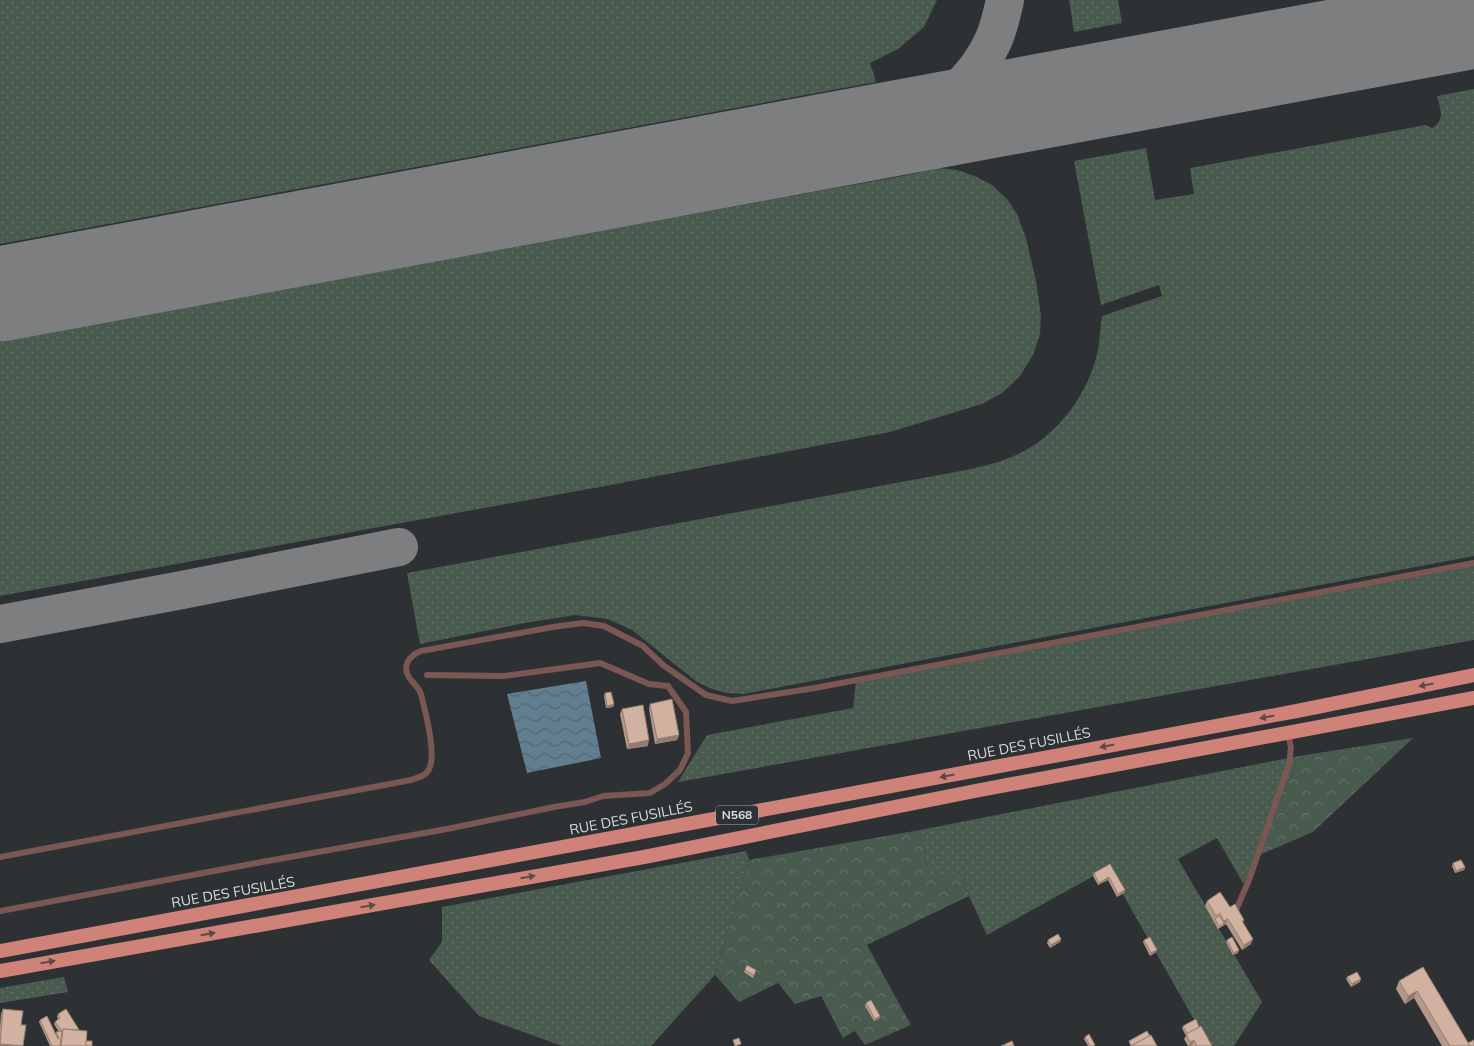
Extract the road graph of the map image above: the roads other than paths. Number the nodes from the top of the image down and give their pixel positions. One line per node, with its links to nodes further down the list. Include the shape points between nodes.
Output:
1 (1474, 563): 3 (lane, via 732,701 706,695)
2 (427, 674): 5 (lane, via 504,676 600,663 650,684)
3 (677, 675): 5 (lane); 8 (lane, via 642,646 604,626 583,623 421,651 407,662 410,679 420,690 432,749 432,763 421,777)
4 (1474, 675): 11 (highway, RUE DES FUSILLÉS / N568, one-way to 11, via 1297,711)
5 (668, 686): 10 (lane, via 686,712 688,753 680,770 650,793 603,796 456,828)
6 (1474, 698): 7 (highway, N568)
7 (1288, 733): 9 (lane, via 1291,748 1289,764); 12 (highway, N568, one-way to 7, via 644,857)
8 (0, 857)
9 (1236, 910)
10 (0, 911)
11 (0, 951)
12 (0, 971)

